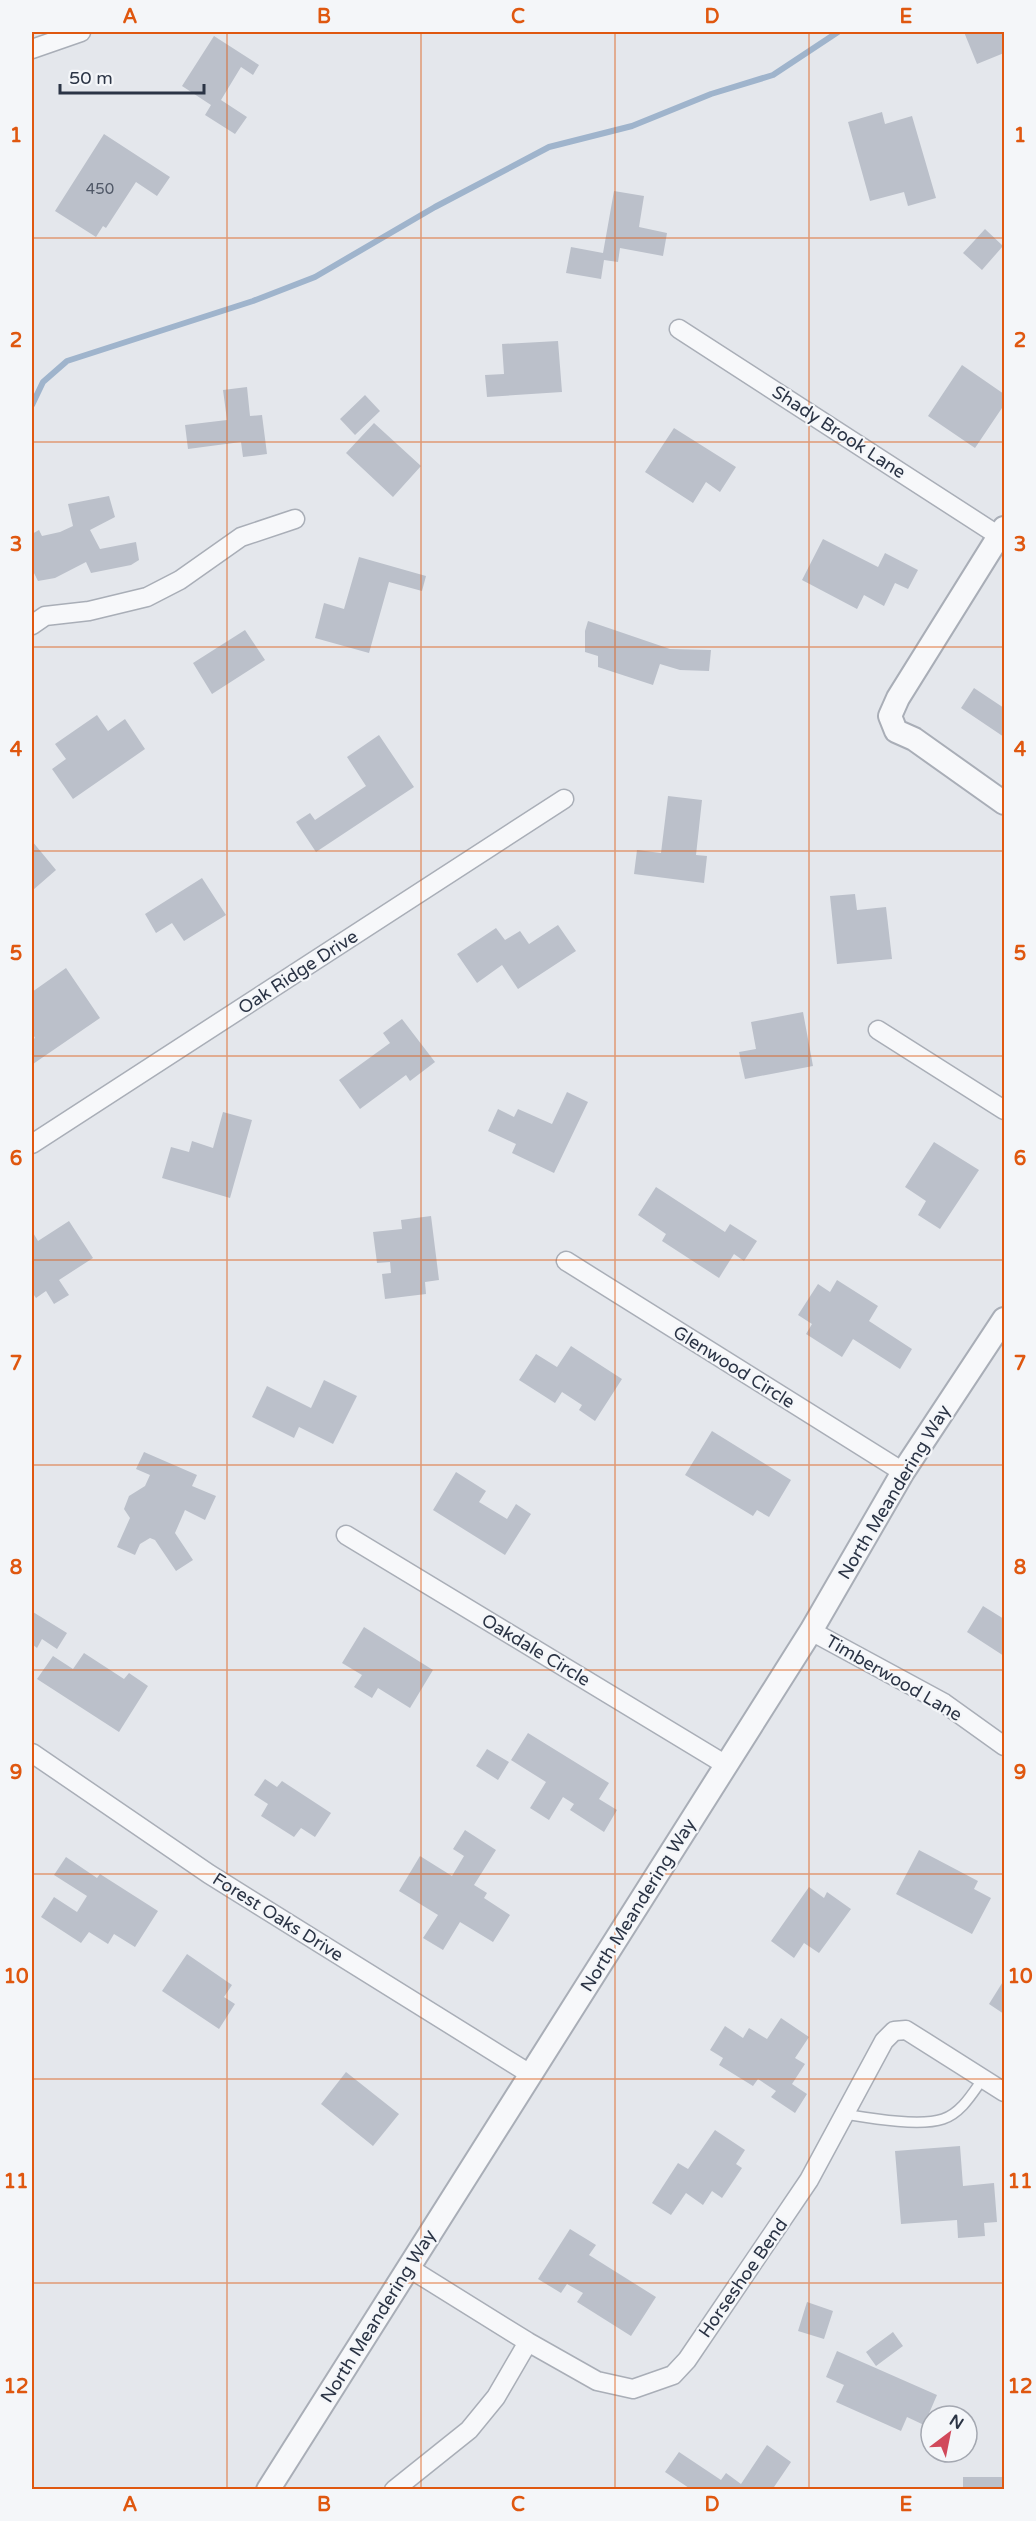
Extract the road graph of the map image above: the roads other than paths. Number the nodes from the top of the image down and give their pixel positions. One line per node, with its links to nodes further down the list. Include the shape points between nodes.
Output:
1 (81, 32): 2 (street)
2 (32, 49)
3 (679, 328): 5 (street, Shady Brook Lane)
4 (295, 519): 6 (street, via 241,537 180,580 147,597 89,611 45,616)
5 (1002, 532): 8 (street, via 890,716 896,731 914,739)
6 (32, 625)
7 (564, 799): 11 (street, Oak Ridge Drive)
8 (1005, 803)
9 (878, 1030): 10 (street)
10 (1005, 1110)
11 (32, 1144)
12 (566, 1261): 14 (street, Glenwood Circle)
13 (1005, 1319): 14 (street, North Meandering Way)
14 (903, 1472): 16 (street, North Meandering Way)
15 (346, 1535): 19 (street, Oakdale Circle)
16 (812, 1631): 17 (street, Timberwood Lane, via 944,1703); 19 (street, North Meandering Way)
17 (1005, 1746)
18 (32, 1753): 20 (street, Forest Oaks Drive, via 209,1874)
19 (726, 1765): 20 (street, North Meandering Way)
20 (530, 2074): 24 (street, North Meandering Way)
21 (982, 2080): 22 (street, Horseshoe Bend); 23 (lane, via 964,2104 943,2119 891,2121); 23 (street, Horseshoe Bend, via 906,2030 894,2031 884,2041)
22 (1005, 2092)
23 (844, 2114): 25 (street, Horseshoe Bend, via 796,2200 673,2375 633,2389 617,2387 597,2381)
24 (409, 2268): 25 (street, Horseshoe Bend); 26 (street, North Meandering Way)
25 (528, 2342): 27 (street, via 496,2397 469,2430)
26 (268, 2490)
27 (394, 2490)

